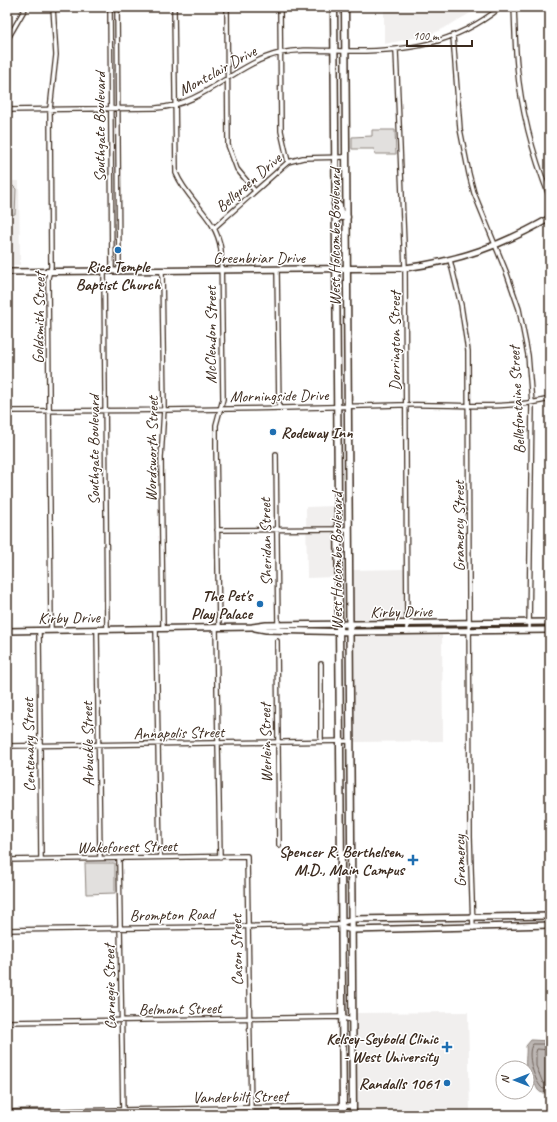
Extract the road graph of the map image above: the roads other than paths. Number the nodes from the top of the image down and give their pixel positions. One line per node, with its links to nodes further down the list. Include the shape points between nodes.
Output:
1 (26, 7): 13 (street)
2 (53, 7): 20 (street, Goldsmith Street, via 56,55)
3 (110, 7): 21 (street, Southgate Boulevard)
4 (117, 7): 22 (street, Southgate Boulevard)
5 (174, 7): 19 (street, McClendon Street)
6 (227, 7): 18 (street)
7 (280, 7): 17 (street)
8 (334, 7): 15 (main road, West Holcombe Boulevard)
9 (345, 7): 16 (main road, West Holcombe Boulevard)
10 (501, 7): 12 (street, Montclair Drive)
11 (514, 7): 28 (street, via 522,102 531,144)
12 (453, 36): 14 (street, Montclair Drive, via 430,44); 33 (street, Bellefontaine Street, via 458,110 464,152 474,193)
13 (7, 40)
14 (396, 50): 16 (street, Montclair Drive); 35 (street, Dorrington Street)
15 (334, 51): 16 (street, Montclair Drive); 17 (street, Montclair Drive); 24 (main road, West Holcombe Boulevard)
16 (345, 51): 25 (main road, West Holcombe Boulevard)
17 (280, 53): 18 (street, Montclair Drive, via 254,62); 26 (street, via 281,131)
18 (227, 77): 19 (street, Montclair Drive, via 202,95); 27 (street, via 228,145 237,169)
19 (174, 106): 22 (street, Montclair Drive); 32 (street, McClendon Street, via 176,173 183,188)
20 (50, 109): 21 (street, Montclair Drive); 23 (street, Montclair Drive); 43 (street, Goldsmith Street)
21 (111, 109): 22 (street, Montclair Drive); 38 (street, Southgate Boulevard)
22 (118, 109): 39 (street, Southgate Boulevard)
23 (7, 110)
24 (335, 157): 25 (street, Bellgreen Drive); 26 (street, Bellgreen Drive, via 299,158); 29 (main road, West Holcombe Boulevard)
25 (346, 157): 30 (main road, West Holcombe Boulevard)
26 (288, 162): 27 (street, Bellgreen Drive)
27 (255, 191): 32 (street, Bellgreen Drive)
28 (550, 198)
29 (335, 204): 30 (main road, via 340,206 341,216); 36 (main road, West Holcombe Boulevard)
30 (347, 218): 37 (main road, West Holcombe Boulevard)
31 (550, 218): 33 (main road, Greenbriar Drive)
32 (215, 227): 41 (street, McClendon Street, via 220,244)
33 (496, 246): 34 (main road, Greenbriar Drive); 47 (street, Bellefontaine Street, via 519,309 528,354)
34 (450, 260): 35 (main road, Greenbriar Drive); 49 (street, Gramercy Street, via 461,305 468,351)
35 (405, 268): 37 (main road, Greenbriar Drive); 48 (street, Dorrington Street)
36 (336, 269): 37 (main road, Greenbriar Drive); 42 (main road, Greenbriar Drive); 51 (main road, West Holcombe Boulevard)
37 (347, 269): 50 (main road, West Holcombe Boulevard)
38 (112, 270): 39 (main road, Greenbriar Drive); 44 (main road, Greenbriar Drive)
39 (119, 270): 40 (main road, Greenbriar Drive)
40 (162, 270): 41 (main road, Greenbriar Drive); 55 (street, Wordsworth Street)
41 (222, 270): 42 (main road, Greenbriar Drive); 52 (street, McClendon Street)
42 (277, 270): 53 (street)
43 (50, 271): 44 (main road, Greenbriar Drive); 45 (main road, Greenbriar Drive); 57 (street, Goldsmith Street)
44 (104, 271): 54 (street, Southgate Boulevard)
45 (7, 272)
46 (550, 399): 47 (street, Morningside Drive)
47 (532, 403): 49 (street, Morningside Drive); 63 (street, Bellefontaine Street)
48 (406, 404): 49 (street, Morningside Drive); 50 (street, Morningside Drive); 67 (street, Dorrington Street)
49 (469, 405): 65 (street, Gramercy Street)
50 (348, 406): 51 (street, Morningside Drive); 60 (main road, West Holcombe Boulevard)
51 (337, 407): 53 (street, Morningside Drive); 59 (main road, West Holcombe Boulevard)
52 (221, 408): 53 (street, Morningside Drive); 55 (street, Morningside Drive); 61 (street, McClendon Street, via 216,434)
53 (279, 408)
54 (105, 409): 55 (street, Morningside Drive); 57 (street, Morningside Drive); 73 (street, Southgate Boulevard)
55 (164, 409): 69 (street, Wordsworth Street, via 161,458)
56 (7, 411): 57 (street, Morningside Drive)
57 (49, 411): 76 (street, Goldsmith Street)
58 (276, 454): 62 (street, Sheridan Street)
59 (337, 529): 60 (street); 62 (street); 71 (main road, West Holcombe Boulevard)
60 (349, 529): 66 (main road, West Holcombe Boulevard)
61 (217, 530): 62 (street); 70 (street, McClendon Street)
62 (277, 530): 68 (street, Sheridan Street)
63 (529, 622): 64 (main road, Kirby Drive); 65 (main road, Kirby Drive); 77 (street, Bellefontaine Street)
64 (550, 622)
65 (470, 623): 67 (main road, Kirby Drive); 80 (street, Gramercy Street)
66 (350, 624): 67 (main road, Kirby Drive); 71 (main road, Kirby Drive); 81 (main road, West Holcombe Boulevard)
67 (407, 624): 82 (street, Dorrington Street)
68 (278, 627): 70 (main road, Kirby Drive); 71 (main road, Kirby Drive)
69 (163, 628): 70 (main road, Kirby Drive); 74 (main road, Kirby Drive)
70 (218, 628): 89 (street)
71 (338, 628): 81 (main road, Kirby Drive); 85 (main road, West Holcombe Boulevard)
72 (98, 629): 73 (main road, Kirby Drive); 76 (main road, Kirby Drive); 91 (street, Arbuckle Street)
73 (107, 629): 74 (main road, Kirby Drive)
74 (156, 629): 90 (street)
75 (39, 630): 76 (main road, Kirby Drive); 79 (main road, Kirby Drive); 93 (street, Centenary Street)
76 (51, 630)
77 (529, 630): 78 (main road, Kirby Drive); 80 (main road, Kirby Drive)
78 (550, 630)
79 (7, 631)
80 (470, 631): 82 (main road, Kirby Drive); 94 (street, Gramercy Street)
81 (350, 632): 82 (main road, Kirby Drive); 86 (main road, West Holcombe Boulevard)
82 (407, 632)
83 (276, 641): 87 (street, Werlein Street)
84 (320, 664): 88 (street)
85 (340, 741): 86 (street, Annapolis Street); 88 (street, Annapolis Street); 107 (main road, West Holcombe Boulevard)
86 (351, 741): 106 (main road, West Holcombe Boulevard)
87 (277, 742): 88 (street, Annapolis Street); 89 (street, Annapolis Street); 95 (street, Werlein Street)
88 (321, 742)
89 (218, 743): 90 (street, Annapolis Street); 97 (street)
90 (158, 744): 91 (street, Annapolis Street); 100 (street)
91 (99, 745): 93 (street, Annapolis Street); 98 (street, Arbuckle Street)
92 (7, 746): 93 (street, Annapolis Street)
93 (40, 746): 101 (street, Centenary Street)
94 (470, 794): 105 (street, Gramercy)
95 (279, 845)
96 (247, 856): 97 (street, Wakeforest Street); 108 (street, Cason Street)
97 (220, 857): 100 (street, Wakeforest Street)
98 (100, 858): 99 (street, Wakeforest Street); 101 (street, Wakeforest Street)
99 (119, 858): 100 (street, Wakeforest Street); 110 (street, Carnegie Street)
100 (160, 858)
101 (41, 859): 102 (street, Wakeforest Street)
102 (7, 860)
103 (550, 916): 105 (main road, Brompton Road)
104 (423, 918): 105 (main road, Brompton Road); 106 (main road, Brompton Road); 112 (main road)
105 (472, 918): 111 (street, Gramercy)
106 (352, 919): 107 (main road, Brompton Road); 114 (main road, West Holcombe Boulevard)
107 (340, 925): 108 (street, Brompton Road); 114 (main road, Brompton Road); 115 (main road, West Holcombe Boulevard)
108 (248, 926): 110 (street, Brompton Road); 116 (street, Cason Street)
109 (550, 926): 111 (main road, Brompton Road)
110 (120, 928): 113 (street, Brompton Road); 117 (street, Carnegie Street)
111 (473, 928): 112 (main road, Brompton Road)
112 (423, 929): 114 (main road, Brompton Road)
113 (7, 930)
114 (352, 930): 118 (main road, West Holcombe Boulevard)
115 (342, 1017): 116 (street, Belmont Street); 118 (street, Belmont Street); 120 (main road, West Holcombe Boulevard)
116 (250, 1018): 117 (street, Belmont Street); 122 (street, Cason Street)
117 (122, 1020): 119 (street, Belmont Street); 123 (street, Carnegie Street)
118 (353, 1021): 121 (main road, West Holcombe Boulevard)
119 (7, 1022)
120 (342, 1106): 121 (street, Vanderbilt Street); 122 (street, Vanderbilt Street); 127 (main road, West Holcombe Boulevard)
121 (353, 1106): 128 (main road, West Holcombe Boulevard)
122 (251, 1108): 123 (street, Vanderbilt Street); 126 (street, Cason Street)
123 (123, 1110): 124 (street, Vanderbilt Street); 125 (street, Carnegie Street)
124 (7, 1112)
125 (123, 1115)
126 (251, 1115)
127 (343, 1115)
128 (353, 1115)

